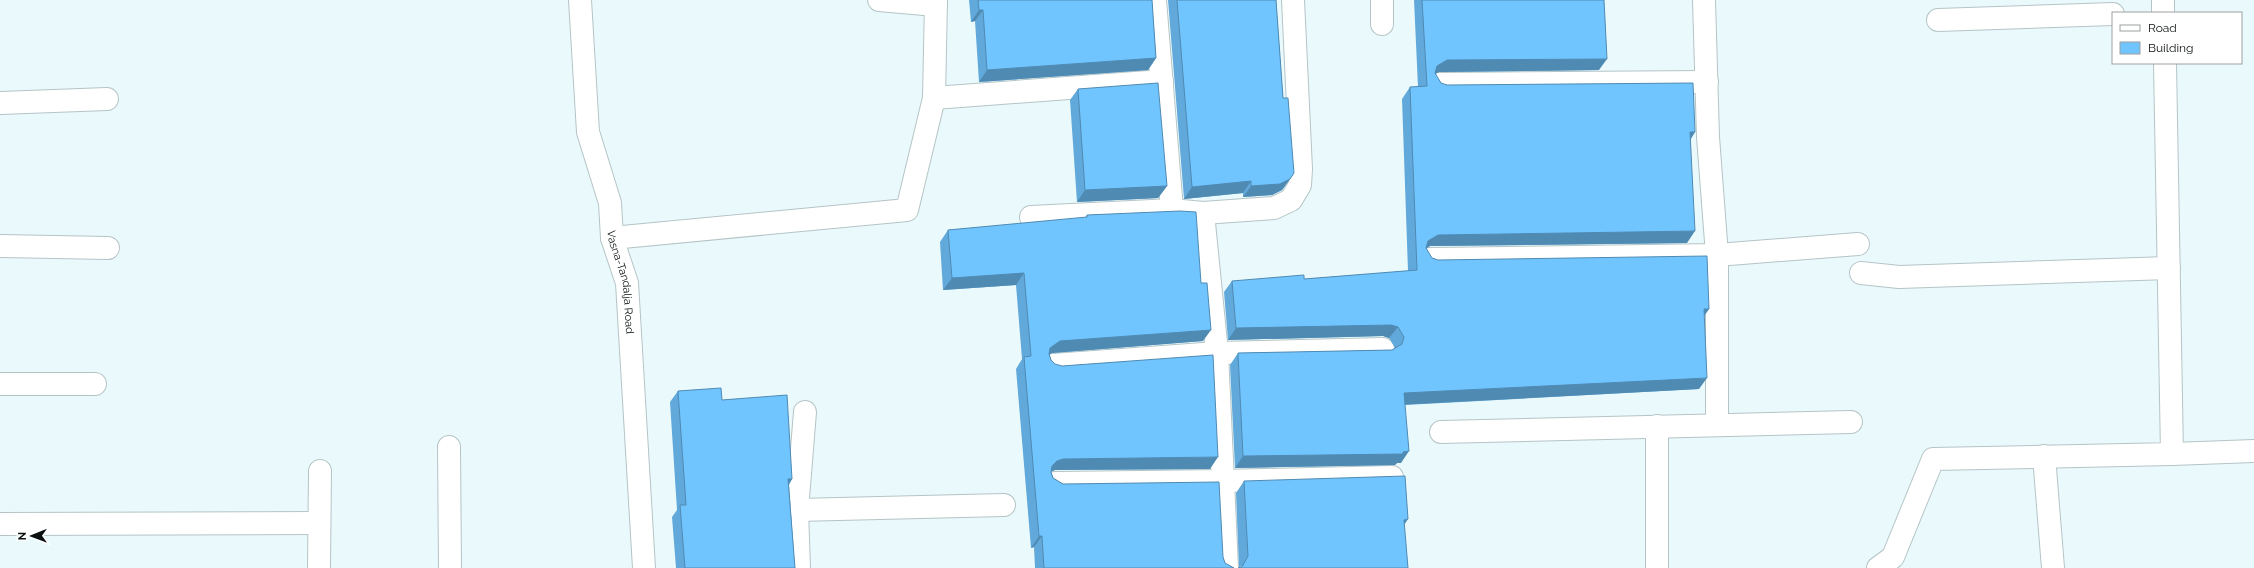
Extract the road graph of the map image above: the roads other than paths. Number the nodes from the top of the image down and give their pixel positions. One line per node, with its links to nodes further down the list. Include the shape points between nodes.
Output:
1 (580, 0): 23 (street, Vasna-Tandalja Road, via 588,132 610,203)
2 (879, 0): 8 (street)
3 (1155, 0): 14 (street)
4 (1293, 0): 21 (street, via 1300,185 1291,200 1274,208)
5 (1382, 0): 12 (street)
6 (1704, 0): 15 (street)
7 (2163, 0): 9 (street)
8 (936, 2): 17 (street)
9 (2164, 12)
10 (2112, 14): 11 (street)
11 (1938, 20)
12 (1382, 24)
13 (2165, 64): 29 (street)
14 (1162, 81): 17 (street); 20 (street)
15 (1707, 82): 16 (street); 27 (street, via 1708,137)
16 (1439, 84)
17 (934, 98): 23 (street, via 907,210)
18 (107, 99): 19 (street)
19 (0, 103)
20 (1172, 210): 21 (street); 22 (street)
21 (1203, 213): 32 (street)
22 (1032, 217)
23 (612, 238): 55 (street, Vasna-Tandalja Road, via 627,283)
24 (1858, 244): 27 (street)
25 (0, 246): 26 (street)
26 (108, 248)
27 (1717, 255): 28 (street); 38 (street)
28 (1430, 259)
29 (2169, 268): 30 (street, via 1899,277); 43 (street)
30 (1861, 273)
31 (1382, 349): 32 (street)
32 (1217, 353): 33 (street); 47 (street)
33 (1053, 365)
34 (0, 384): 35 (street)
35 (95, 384)
36 (805, 412): 50 (street)
37 (1851, 422): 38 (street)
38 (1717, 425): 39 (street)
39 (1657, 426): 40 (street); 58 (street)
40 (1441, 432)
41 (449, 448): 54 (street)
42 (2254, 451): 43 (street)
43 (2172, 454): 44 (street)
44 (2044, 456): 59 (street, via 1933,459 1893,557); 60 (street)
45 (320, 471): 51 (street)
46 (1392, 477): 47 (street)
47 (1223, 482): 48 (street); 57 (street)
48 (1055, 483)
49 (1004, 504): 50 (street)
50 (797, 510): 56 (street)
51 (319, 523): 52 (street); 53 (street)
52 (0, 524)
53 (319, 568)
54 (450, 568)
55 (644, 568)
56 (799, 568)
57 (1227, 568)
58 (1657, 568)
59 (1878, 568)
60 (2053, 568)

